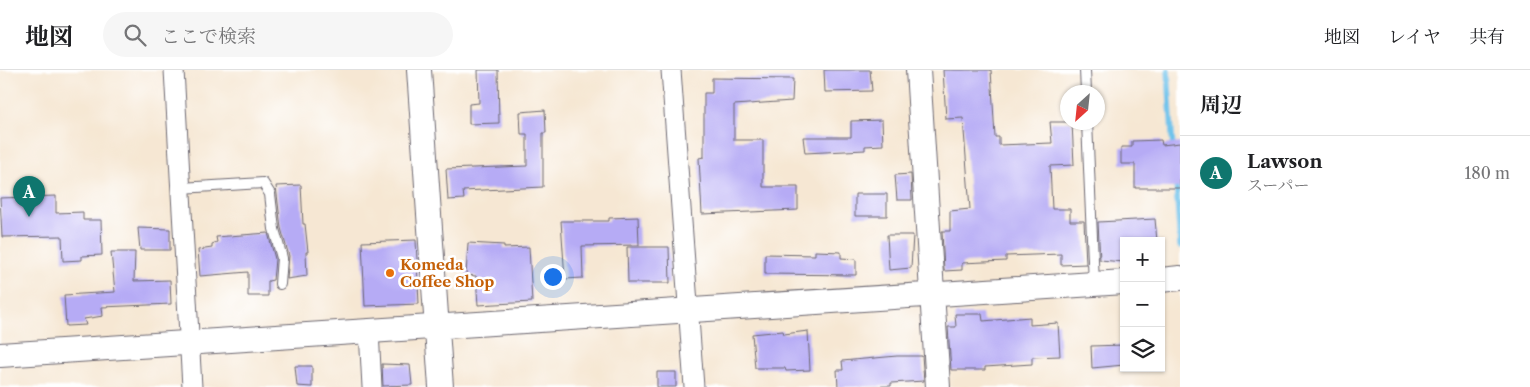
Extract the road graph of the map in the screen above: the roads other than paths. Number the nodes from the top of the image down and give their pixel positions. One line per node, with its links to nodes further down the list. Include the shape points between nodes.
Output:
1 (174, 70): 8 (street)
2 (420, 70): 16 (street)
3 (671, 70): 15 (street)
4 (918, 70): 14 (street)
5 (1085, 70): 6 (lane)
6 (1086, 85)
7 (1087, 130): 13 (lane)
8 (181, 188): 12 (lane, via 263,183 270,194 274,229 282,258); 18 (street)
9 (1180, 278): 10 (street)
10 (1165, 280)
11 (1120, 282): 13 (street)
12 (280, 284)
13 (1094, 284): 14 (street)
14 (932, 294): 15 (street); 24 (street)
15 (689, 310): 16 (street); 23 (street)
16 (437, 326): 17 (street); 22 (street)
17 (370, 331): 18 (street); 21 (street)
18 (189, 342): 19 (street); 20 (street)
19 (0, 355)
20 (192, 387)
21 (372, 387)
22 (441, 387)
23 (694, 387)
24 (938, 387)

